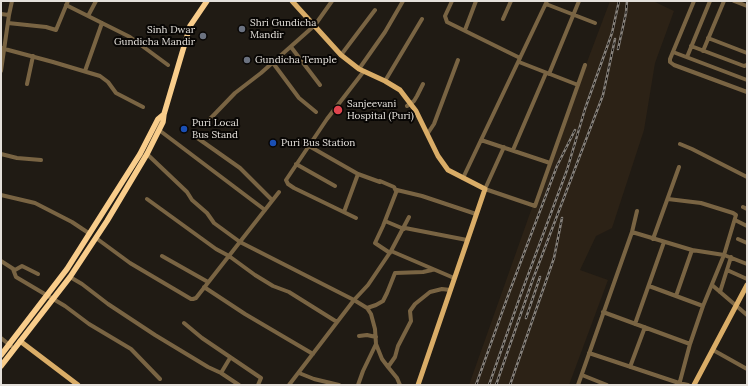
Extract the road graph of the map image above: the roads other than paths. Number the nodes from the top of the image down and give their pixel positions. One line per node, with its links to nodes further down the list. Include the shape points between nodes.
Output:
1 (12, 1): 20 (street)
2 (96, 1): 22 (street)
3 (207, 1): 60 (highway, via 190,26)
4 (292, 1): 28 (main road)
5 (332, 1): 28 (street)
6 (402, 1): 46 (street)
7 (452, 1): 29 (street, via 445,16 446,21)
8 (476, 1): 29 (street)
9 (511, 1): 24 (street)
10 (579, 1): 21 (street)
11 (694, 1): 35 (street)
12 (710, 1): 31 (street)
13 (724, 1): 30 (street)
14 (734, 1): 17 (street)
15 (67, 3): 22 (street); 25 (street, via 56,30)
16 (546, 3): 21 (street); 41 (street)
17 (747, 6)
18 (375, 10): 37 (street)
19 (1, 14): 20 (street)
20 (9, 14): 25 (street)
21 (573, 14): 27 (street); 49 (street)
22 (88, 16): 26 (street)
23 (422, 19): 51 (street)
24 (503, 19)
25 (8, 23): 33 (street)
26 (102, 23): 43 (street, via 130,37); 48 (street)
27 (595, 23)
28 (315, 25): 32 (street); 37 (main road)
29 (466, 30): 41 (street)
30 (708, 38): 34 (street); 36 (street)
31 (691, 46): 34 (street); 39 (street)
32 (291, 47): 42 (street); 54 (street)
33 (2, 48): 38 (street); 47 (street)
34 (703, 51): 45 (street)
35 (673, 52): 39 (street); 56 (street, via 670,62 674,65)
36 (747, 53)
37 (342, 55): 46 (main road)
38 (33, 56): 48 (street); 52 (street)
39 (687, 57): 50 (street)
40 (458, 60): 63 (street, via 434,124)
41 (520, 60): 49 (street); 65 (street)
42 (273, 63): 59 (street, via 299,98); 61 (street, via 235,93)
43 (168, 65)
44 (584, 65): 55 (street)
45 (747, 65)
46 (361, 70): 51 (main road); 67 (street)
47 (1, 71)
48 (85, 71): 58 (street, via 105,79 116,92)
49 (547, 74): 55 (street); 69 (street)
50 (747, 80)
51 (385, 81): 57 (main road, via 400,90)
52 (27, 84)
53 (423, 84): 57 (street, via 418,96)
54 (320, 85)
55 (578, 85): 73 (street)
56 (747, 92)
57 (409, 105): 63 (main road)
58 (143, 107)
59 (316, 112)
60 (164, 114): 62 (highway); 98 (highway, via 158,119 140,154)
61 (208, 121)
62 (159, 130): 71 (highway); 87 (street)
63 (428, 133): 78 (main road, via 444,166)
64 (196, 137): 86 (street, via 240,168)
65 (481, 140): 68 (street); 78 (street)
66 (680, 144): 77 (street)
67 (309, 146): 74 (street); 76 (street)
68 (504, 147): 69 (street); 80 (street)
69 (513, 150): 73 (street)
70 (1, 154): 72 (street)
71 (147, 154): 99 (highway); 103 (street, via 187,192 214,223)
72 (41, 160)
73 (550, 163): 80 (street, via 536,206)
74 (296, 164): 79 (street); 89 (street, via 287,178 288,184)
75 (679, 167): 85 (street)
76 (358, 174): 81 (street, via 380,181); 89 (street)
77 (747, 177)
78 (463, 178): 80 (main road)
79 (335, 186)
80 (485, 189): 90 (main road)
81 (396, 191): 90 (street, via 422,196); 94 (street)
82 (279, 192): 86 (street)
83 (1, 195): 98 (street, via 35,203)
84 (147, 199): 110 (street)
85 (668, 199): 93 (street, via 701,204 733,213 736,215); 100 (street)
86 (272, 200): 87 (street)
87 (265, 210): 103 (street)
88 (637, 210): 97 (street)
89 (344, 212): 92 (street)
90 (476, 214): 102 (main road)
91 (409, 217): 96 (street)
92 (356, 218)
93 (735, 220): 95 (street); 108 (street)
94 (385, 221): 96 (street); 107 (street, via 375,243)
95 (747, 226)
96 (404, 228): 102 (street); 107 (street)
97 (632, 232): 100 (street); 135 (street)
98 (90, 234): 128 (highway)
99 (96, 238): 118 (highway); 124 (street, via 130,263 191,299 196,298)
100 (653, 239): 104 (street)
101 (738, 239): 105 (street)
102 (467, 240): 119 (main road)
103 (240, 242): 110 (street); 131 (street)
104 (664, 242): 106 (street); 123 (street)
105 (747, 243)
106 (692, 250): 108 (street); 129 (street)
107 (390, 252): 115 (street); 131 (street, via 368,285)
108 (724, 254): 111 (street); 122 (street)
109 (162, 256): 121 (street)
110 (229, 256): 121 (street); 137 (street, via 255,275 289,292)
111 (731, 257): 113 (street); 116 (street)
112 (1, 261): 114 (street)
113 (747, 264)
114 (13, 269): 117 (street, via 22,266); 128 (street, via 16,277)
115 (432, 270): 119 (street); 134 (street, via 395,273 382,300)
116 (727, 270): 120 (street); 127 (street)
117 (38, 274)
118 (70, 277): 130 (highway); 158 (street, via 149,331 202,364)
119 (454, 278): 126 (main road)
120 (747, 279)
121 (208, 282): 124 (street)
122 (712, 285): 127 (street); 133 (street)
123 (649, 286): 129 (street); 139 (street)
124 (204, 287): 152 (street)
125 (746, 289): 132 (main road)
126 (450, 290): 155 (street, via 430,292 415,304 409,313 410,321 395,357); 171 (main road)
127 (720, 292): 132 (street)
128 (47, 296): 130 (street); 145 (highway)
129 (676, 296): 133 (street)
130 (53, 299): 144 (highway); 161 (street, via 131,349)
131 (354, 300): 134 (street); 137 (street)
132 (736, 305): 136 (street); 149 (main road)
133 (703, 306): 147 (street)
134 (368, 308): 142 (street)
135 (603, 312): 139 (street); 150 (street)
136 (747, 315)
137 (337, 322): 152 (street)
138 (184, 323): 153 (street)
139 (635, 324): 140 (street)
140 (645, 327): 147 (street); 156 (street)
141 (359, 336): 142 (street)
142 (376, 337): 146 (street)
143 (1, 338): 145 (street)
144 (20, 341): 148 (highway); 165 (main road)
145 (9, 344): 148 (street); 151 (highway)
146 (376, 344): 155 (street); 169 (street)
147 (690, 344): 164 (street)
148 (14, 348): 154 (highway)
149 (713, 350): 157 (street); 175 (main road)
150 (589, 353): 156 (street); 160 (street)
151 (1, 354)
152 (313, 354): 159 (street)
153 (230, 358): 158 (street); 166 (street, via 260,378)
154 (1, 366)
155 (388, 367): 170 (street)
156 (630, 367): 164 (street)
157 (747, 369)
158 (221, 372): 162 (street)
159 (300, 373): 163 (street); 167 (street)
160 (582, 375): 172 (street); 173 (street)
161 (160, 379)
162 (239, 384)
163 (334, 384): 168 (street)
164 (679, 384): 174 (street)
165 (78, 385)
166 (258, 385)
167 (290, 385)
168 (339, 385)
169 (358, 385)
170 (400, 385)
171 (418, 385)
172 (578, 385)
173 (607, 385)
174 (688, 385)
175 (694, 385)

